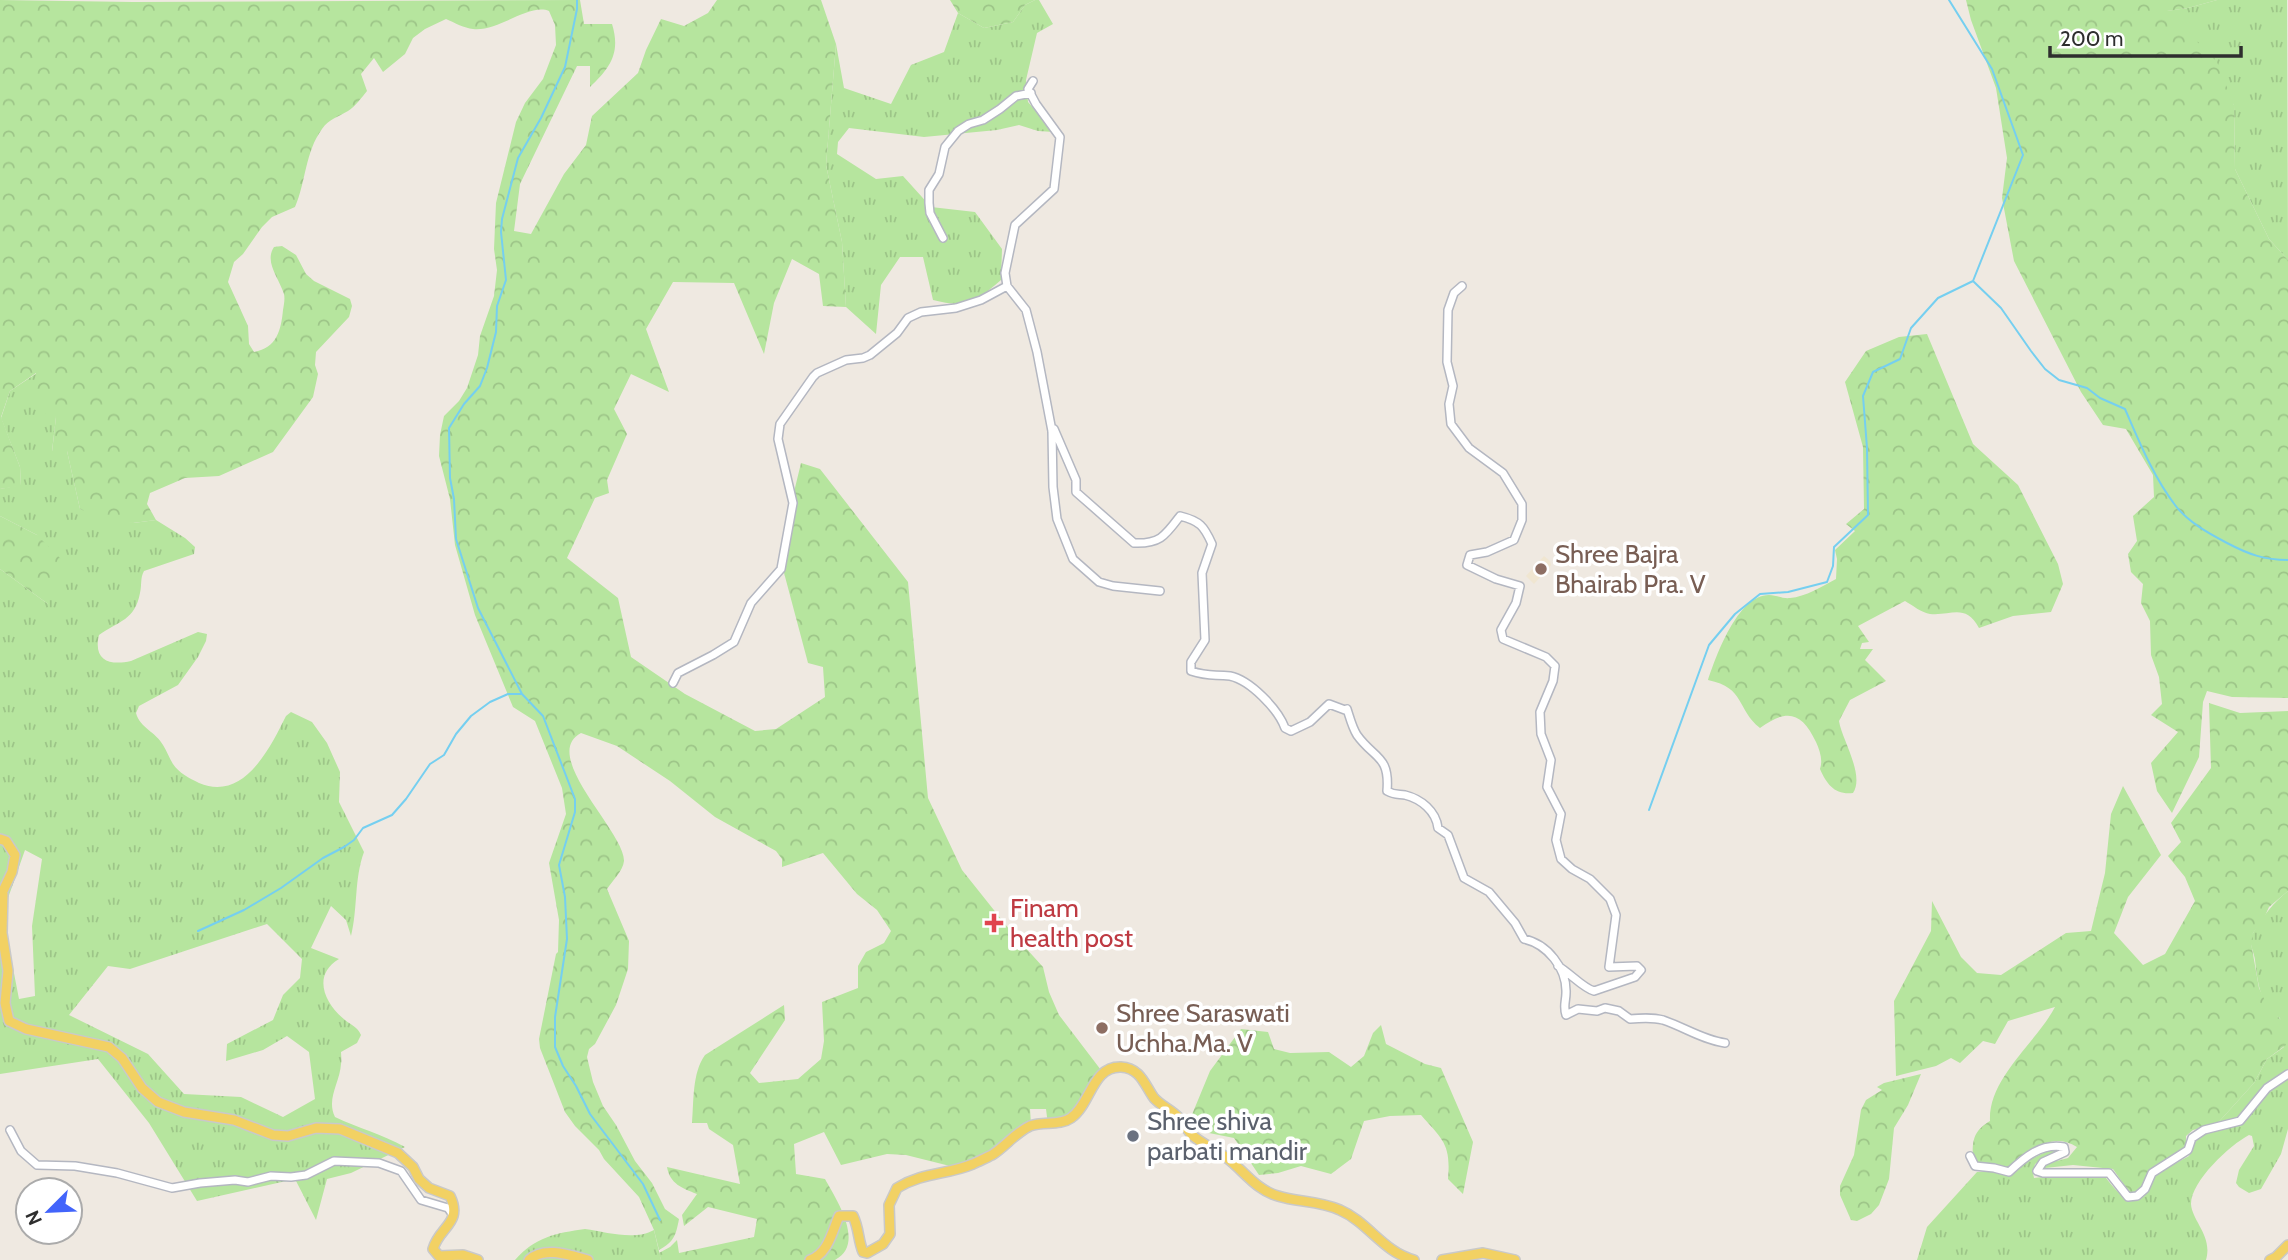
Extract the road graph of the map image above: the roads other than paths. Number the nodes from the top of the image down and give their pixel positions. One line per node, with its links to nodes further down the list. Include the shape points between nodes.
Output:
1 (1033, 81): 2 (street, via 1028,89)
2 (1031, 93): 3 (street, via 1016,96 958,131 945,147 939,174 929,190 930,213); 4 (street, via 1060,137 1054,189 1015,225 1006,263)
3 (943, 238)
4 (1007, 286): 6 (street, via 1030,322); 8 (street, via 981,300 908,318 870,355 840,363 809,381 778,431 793,503 782,569 751,603 734,642 678,673)
5 (1462, 286): 10 (street, via 1448,310 1451,424 1469,448 1503,474 1522,504 1514,540 1470,555 1467,565 1520,586 1516,603 1500,629 1503,639 1546,657 1555,666 1540,723 1552,760 1547,787 1561,814 1556,840 1561,859 1610,899 1616,915 1609,967 1637,966 1641,970 1635,977 1594,991)
6 (1052, 431): 7 (street, via 1057,519 1073,559 1099,582); 10 (street, via 1076,480 1076,492 1133,544 1164,537 1180,516 1204,527 1212,544 1202,573 1205,640 1191,662 1191,671 1248,682 1292,731 1329,704 1347,709 1359,738 1389,771 1387,791 1428,806 1438,828 1448,835 1464,878 1489,892 1524,939 1538,942)
7 (1160, 591)
8 (673, 683)
9 (0, 839): 15 (main road, via 15,855 3,891 9,1021 108,1047 122,1058 142,1088 159,1102 184,1112 234,1120 274,1135 340,1129 398,1153 419,1180 450,1196)
10 (1558, 965): 11 (street, via 1565,982 1566,1015 1605,1007 1630,1019 1663,1020)
11 (1725, 1043)
12 (2288, 1074): 14 (street, via 2267,1088 2240,1121 2204,1130 2192,1138 2188,1150 2152,1173 2137,1196 2128,1197 2109,1173 2038,1171 2043,1162 2065,1152 2056,1145 2032,1151 2009,1172 1975,1166)
13 (10, 1130): 15 (street, via 21,1151 37,1166 75,1166 172,1188 306,1175 334,1161 379,1163 401,1171 421,1200 448,1208)
14 (1970, 1156)
15 (454, 1216): 17 (main road, via 433,1249 439,1256)
16 (2288, 1245): 24 (main road)
17 (478, 1260)
18 (529, 1260): 19 (main road, via 536,1254 554,1253)
19 (587, 1260)
20 (810, 1260): 21 (main road, via 828,1245 839,1216 853,1216 863,1252 883,1244 890,1234 890,1205 897,1188 992,1155 1034,1125 1071,1118 1105,1071 1122,1067 1137,1072 1155,1099 1179,1118 1189,1133 1224,1156 1255,1185 1276,1196 1339,1209 1401,1257)
21 (1414, 1260)
22 (1442, 1260): 23 (main road, via 1483,1253)
23 (1516, 1260)
24 (2270, 1260)

